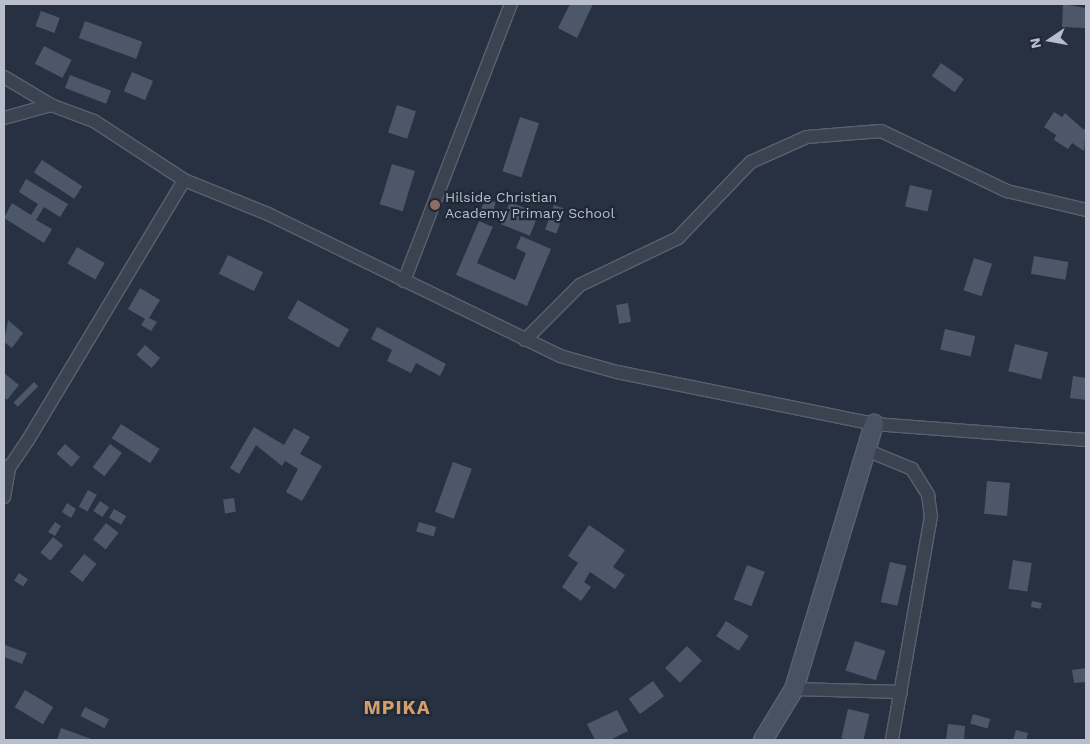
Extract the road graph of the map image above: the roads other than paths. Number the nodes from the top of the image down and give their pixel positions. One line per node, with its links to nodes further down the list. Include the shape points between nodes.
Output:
1 (511, 4): 7 (street)
2 (4, 77): 3 (street)
3 (50, 105): 4 (street); 5 (street, via 94,121)
4 (4, 118)
5 (184, 180): 7 (street, via 268,214); 12 (street)
6 (1086, 210): 8 (street, via 1007,190 880,131 807,137 751,162 678,238 580,284)
7 (404, 281): 8 (street)
8 (526, 340): 9 (street, via 617,372)
9 (874, 424): 10 (street); 11 (main road)
10 (1086, 440)
11 (866, 450): 14 (main road); 15 (street, via 912,468 928,495 926,554)
12 (6, 467): 13 (street)
13 (4, 497)
14 (794, 689): 15 (street); 16 (main road)
15 (900, 692): 17 (street)
16 (763, 740)
17 (892, 740)

